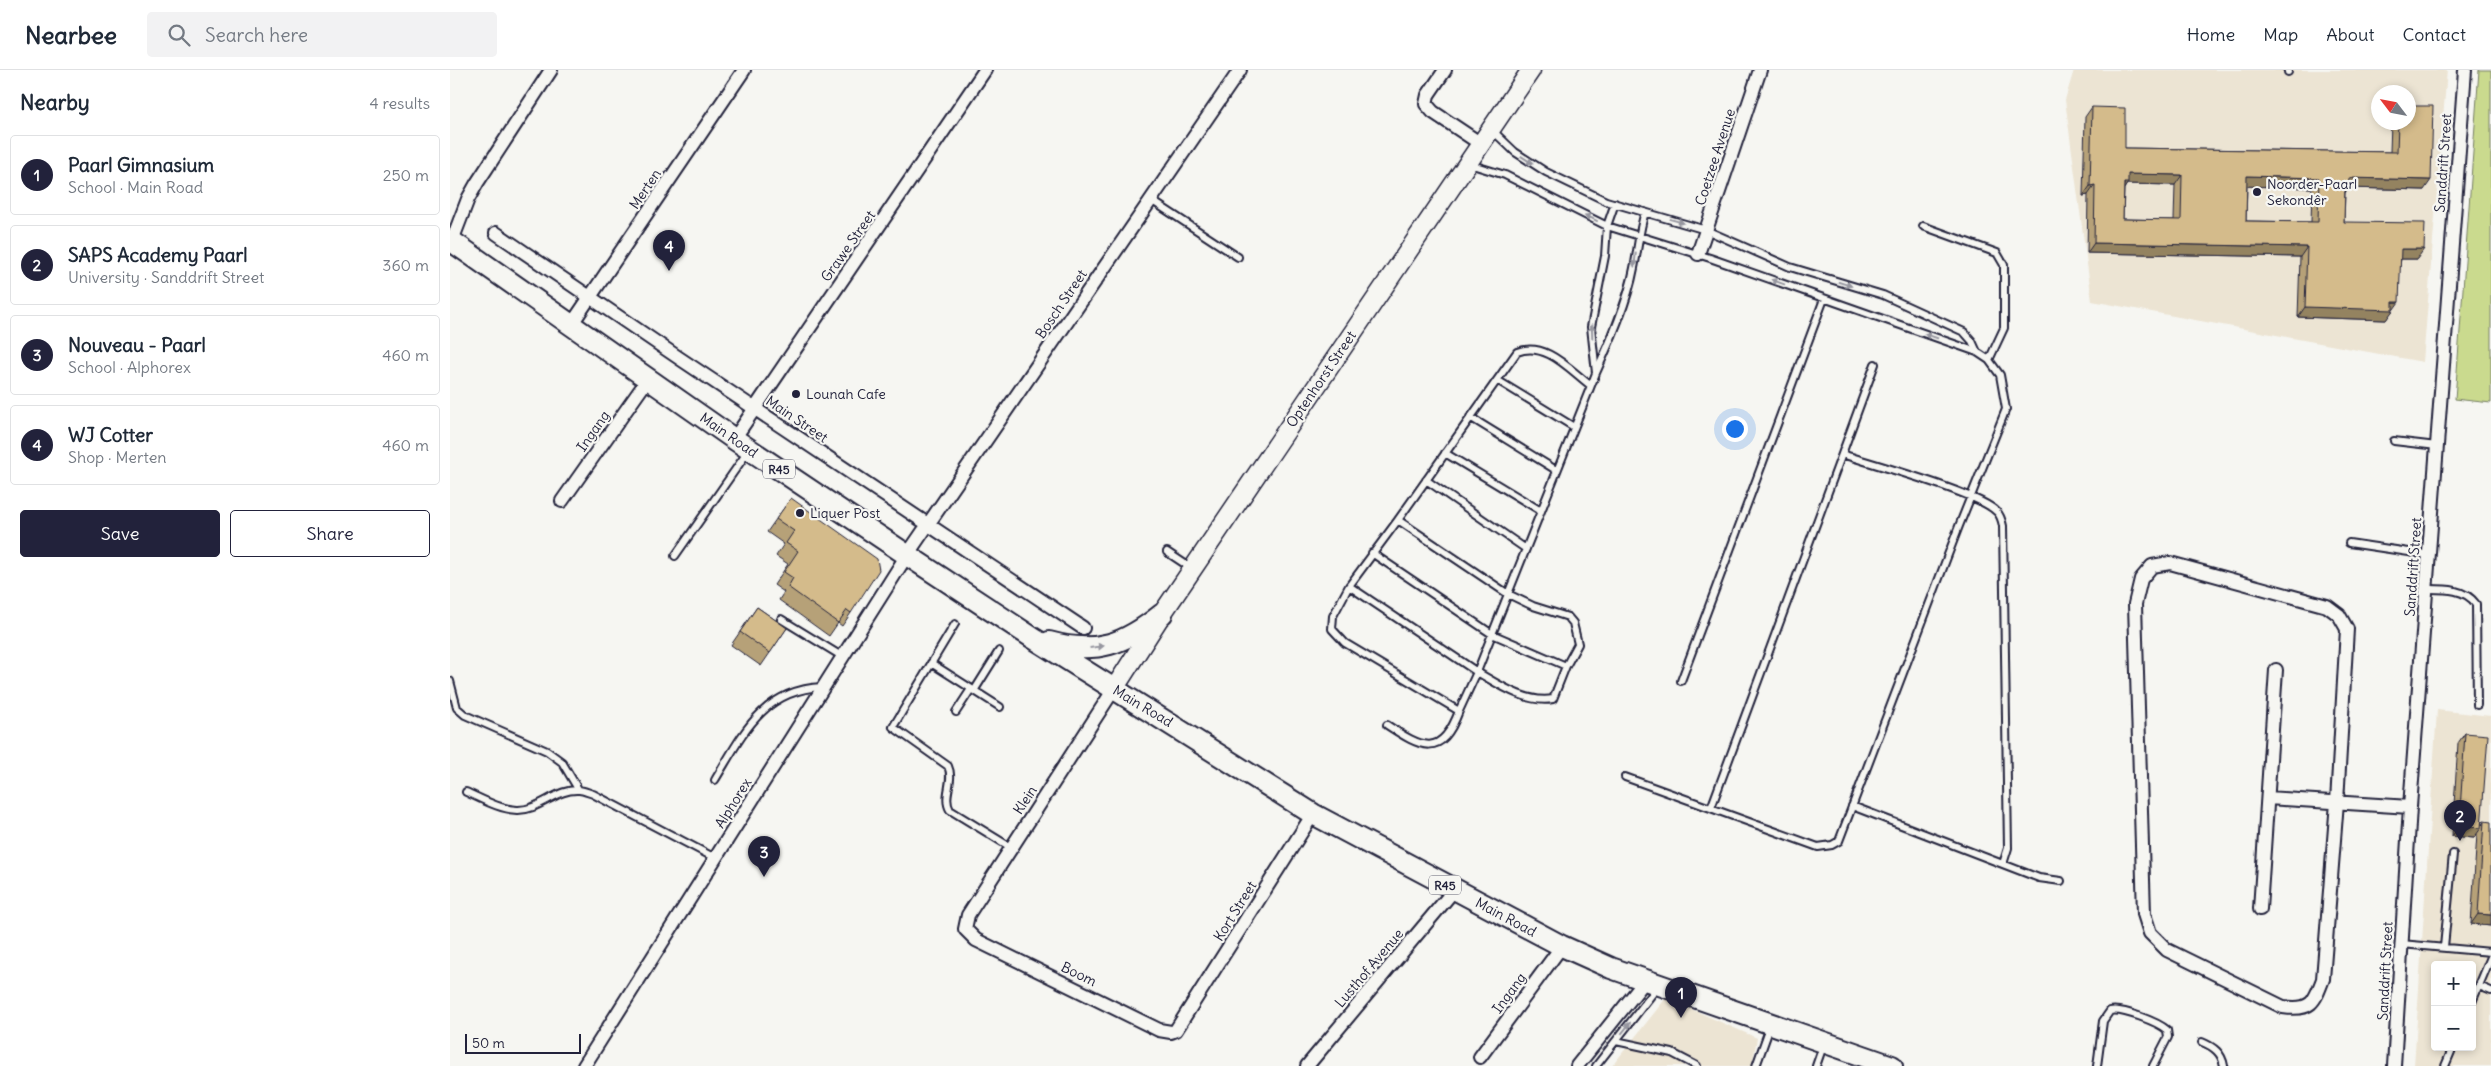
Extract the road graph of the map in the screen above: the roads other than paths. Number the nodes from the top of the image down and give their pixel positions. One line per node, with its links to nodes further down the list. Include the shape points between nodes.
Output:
1 (551, 70): 20 (street, via 477,183)
2 (744, 70): 23 (street, Merten)
3 (985, 70): 33 (street, Grawe Street)
4 (1240, 70): 12 (street, Bosch Street)
5 (1445, 70): 10 (street, via 1428,95 1426,104)
6 (1531, 70): 9 (main road, Optenhorst Street)
7 (1760, 70): 17 (street, Coetzee Avenue)
8 (2465, 70): 38 (street, Sanddrift Street)
9 (1491, 128): 10 (main road, Optenhorst Street); 13 (lane, one-way to 13, via 1515,152 1546,172)
10 (1481, 144): 11 (main road, Optenhorst Street)
11 (1468, 163): 15 (lane, one-way to 11, via 1505,175); 55 (main road, Optenhorst Street)
12 (1151, 200): 22 (lane); 47 (street, Bosch Street)
13 (1615, 203): 14 (lane); 15 (lane)
14 (1645, 212): 17 (lane, one-way to 17); 19 (lane)
15 (1607, 226): 19 (lane); 29 (lane, one-way to 15, via 1591,327 1605,256)
16 (1923, 226): 27 (lane, via 1996,253 2004,265 2004,328)
17 (1706, 230): 21 (street, Coetzee Avenue); 26 (lane, one-way to 26, via 1790,267 1920,311 1964,332)
18 (496, 233): 23 (street, Main Street)
19 (1638, 236): 21 (lane); 29 (lane, one-way to 29, via 1634,269 1610,344)
20 (451, 243): 25 (main road, Main Road / R45)
21 (1698, 254): 24 (lane, one-way to 21)
22 (1238, 257)
23 (590, 297): 25 (street, Merten); 33 (street, Main Street)
24 (1824, 299): 26 (lane, one-way to 24); 72 (lane)
25 (571, 325): 30 (main road, Main Road / R45)
26 (1977, 352): 27 (lane)
27 (1989, 360): 43 (lane, via 2000,376 2006,409)
28 (1875, 364): 40 (lane)
29 (1596, 373): 32 (lane)
30 (648, 379): 37 (main road, Main Road / R45); 44 (street, Ingang)
31 (1497, 380): 32 (lane, via 1516,352 1526,348 1543,350); 34 (lane); 35 (lane)
32 (1590, 385): 35 (lane)
33 (754, 408): 37 (street, Grawe Street); 47 (street, Main Street)
34 (1470, 417): 39 (lane); 41 (lane)
35 (1574, 427): 41 (lane)
36 (2394, 441): 38 (lane)
37 (742, 444): 52 (main road, Main Road / R45); 54 (lane)
38 (2437, 446): 53 (street, Sanddrift Street)
39 (1445, 453): 42 (lane); 45 (lane)
40 (1842, 454): 43 (lane); 89 (lane)
41 (1556, 470): 45 (lane)
42 (1426, 480): 46 (lane); 49 (lane)
43 (1970, 497): 87 (lane); 94 (lane, via 1997,512 2003,526 2008,848)
44 (562, 501)
45 (1541, 511): 49 (lane)
46 (1398, 520): 51 (lane); 58 (lane)
47 (928, 524): 52 (street, Bosch Street); 62 (street, Main Street)
48 (2349, 543): 53 (lane)
49 (1526, 549): 58 (lane)
50 (1167, 552): 55 (lane)
51 (1372, 553): 56 (lane); 63 (lane)
52 (907, 555): 64 (main road, Main Road / R45); 66 (street, Alphorex)
53 (2429, 555): 57 (street, Sanddrift Street)
54 (676, 556)
55 (1192, 569): 59 (main road, Optenhorst Street)
56 (1349, 586): 70 (lane); 78 (lane, via 1333,616 1332,629 1345,643)
57 (2426, 589): 76 (lane, via 2447,589 2464,594 2476,604); 88 (street, Sanddrift Street)
58 (1508, 594): 63 (lane); 68 (lane, via 1568,617 1573,623 1578,644)
59 (1162, 614): 64 (main road, one-way to 59, via 1068,647 1100,647 1135,634); 74 (main road, Optenhorst Street)
60 (780, 619): 66 (lane)
61 (955, 624): 67 (lane)
62 (1083, 628)
63 (1492, 634): 68 (lane); 70 (lane)
64 (1033, 638): 74 (main road, Main Road / R45)
65 (999, 651): 75 (lane)
66 (842, 657): 73 (street, Alphorex)
67 (931, 663): 75 (lane); 91 (lane, via 894,727 895,731 948,766 952,774 947,804 950,810)
68 (1566, 666): 70 (lane, via 1553,699 1546,700 1511,690)
69 (2276, 670): 85 (street)
70 (1477, 672): 78 (lane)
71 (450, 681): 83 (lane, via 457,708 464,714 547,752 562,762)
72 (1681, 681)
73 (823, 687): 82 (lane, via 808,688 777,699 760,712); 93 (street, Alphorex)
74 (1114, 689): 90 (main road, Main Road / R45); 91 (street, Klein)
75 (973, 690): 77 (lane); 79 (lane)
76 (2477, 706)
77 (1000, 707)
78 (1459, 711): 80 (lane, via 1442,741 1432,746 1420,745)
79 (956, 712)
80 (1387, 725)
81 (1624, 777): 89 (lane)
82 (715, 780)
83 (578, 790): 84 (lane, via 518,810 498,806); 93 (lane, via 594,794)
84 (466, 792)
85 (2268, 798): 86 (street); 97 (street)
86 (2337, 802): 86 (street, via 2323,979 2315,1000 2306,1007 2283,1007 2167,950 2150,933 2144,914 2135,604 2141,579 2152,566 2170,563 2327,606 2339,615 2347,629); 88 (street)
87 (1852, 806): 89 (lane, via 1839,841 1818,847); 94 (lane)
88 (2410, 807): 99 (street, Sanddrift Street)
89 (1711, 808)
90 (1313, 814): 96 (main road, Main Road / R45); 108 (street, Kort Street)
91 (1012, 848): 98 (street, Klein, via 968,915)
92 (2453, 854): 101 (lane)
93 (716, 858): 116 (street, Alphorex)
94 (2003, 864): 95 (lane, via 2039,878)
95 (2061, 881)
96 (1454, 890): 100 (main road, Main Road / R45); 117 (street, Lusthof Avenue)
97 (2260, 908)
98 (965, 929): 108 (street, Boom, via 976,940 1159,1030 1171,1032)
99 (2401, 944): 101 (lane); 126 (street, Sanddrift Street)
100 (1562, 946): 104 (main road, Main Road / R45); 114 (street, Ingang)
101 (2444, 947): 102 (lane)
102 (2491, 952)
103 (2491, 957): 105 (lane)
104 (1652, 983): 109 (main road, Main Road / R45); 110 (lane, one-way to 104); 118 (street)
105 (2479, 986): 106 (lane); 107 (lane)
106 (2491, 991)
107 (2476, 993)
108 (1182, 1024)
109 (1771, 1024): 112 (main road, Main Road / R45); 121 (lane)
110 (1616, 1042): 119 (lane); 120 (lane, via 1672,1053)
111 (2202, 1042): 125 (lane, via 2218,1052)
112 (1824, 1043): 115 (main road, Main Road / R45); 122 (lane)
113 (2451, 1051): 127 (lane)
114 (1480, 1057)
115 (1880, 1064)
116 (584, 1066)
117 (1307, 1066)
118 (1577, 1066)
119 (1596, 1066)
120 (1696, 1066)
121 (1756, 1066)
122 (1816, 1066)
123 (2097, 1066): 124 (lane, via 2103,1021 2110,1011 2115,1010 2128,1012 2167,1030 2168,1037)
124 (2153, 1066)
125 (2224, 1066)
126 (2394, 1066)
127 (2445, 1066)

